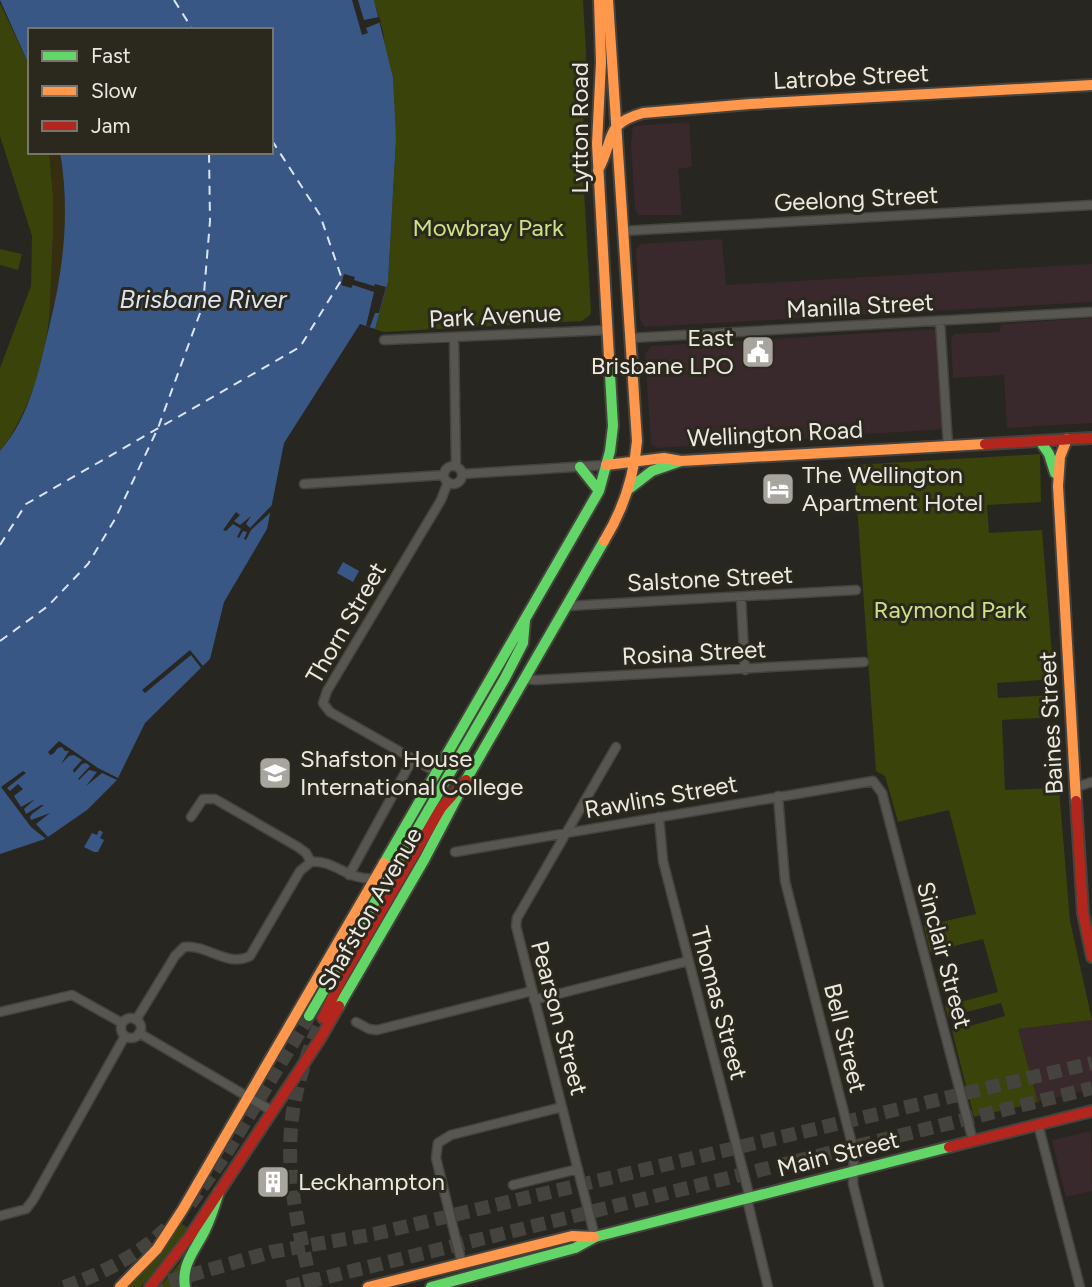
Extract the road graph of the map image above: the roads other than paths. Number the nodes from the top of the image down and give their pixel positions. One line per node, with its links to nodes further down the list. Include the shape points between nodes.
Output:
1 (599, 0): 5 (main road, Lytton Road)
2 (608, 0): 4 (main road, Lytton Road)
3 (1092, 85): 4 (main road, Latrobe Street, via 643,113)
4 (615, 126): 5 (main road, via 607,141 607,158); 7 (main road, Lytton Road)
5 (598, 170): 10 (main road, Lytton Road)
6 (1092, 205): 7 (street, Geelong Street)
7 (622, 231): 12 (main road, Lytton Road)
8 (1092, 312): 9 (street, Manilla Street)
9 (940, 321): 12 (street, Manilla Street); 17 (street)
10 (608, 330): 11 (street, Park Avenue); 20 (main road, Lytton Road, via 612,426)
11 (454, 337): 13 (street, Park Avenue); 21 (street)
12 (631, 338): 18 (main road, Lytton Road)
13 (384, 340)
14 (1092, 438): 15 (main road, Wellington Road)
15 (1067, 439): 16 (main road, Wellington Road); 26 (main road, Baines Street)
16 (1040, 441): 17 (main road, Wellington Road); 26 (main road, Baines Street, via 1051,457)
17 (948, 445): 19 (main road, Wellington Road)
18 (636, 461): 19 (main road, Wellington Road); 20 (main road, Wellington Road); 27 (main road, Shafston Avenue)
19 (681, 461): 27 (main road, via 652,471)
20 (607, 465): 22 (street, Wellington Road); 28 (main road, Shafston Avenue)
21 (456, 466): 23 (street); 24 (street, via 448,468)
22 (580, 467): 23 (street, Wellington Road); 28 (main road)
23 (462, 474): 24 (street, via 457,483)
24 (446, 479): 25 (street); 37 (street, Thorn Street, via 441,500 323,704)
25 (304, 484)
26 (1058, 486): 42 (main road, Baines Street)
27 (630, 488): 31 (main road, Shafston Avenue)
28 (598, 491): 32 (main road, Shafston Avenue)
29 (856, 590): 30 (street, Salstone Street)
30 (741, 597): 31 (street, Salstone Street); 34 (street)
31 (567, 606): 35 (main road, Shafston Avenue)
32 (525, 620): 38 (main road, Shafston Avenue); 55 (main road, via 523,643 505,678)
33 (864, 662): 34 (street, Rosina Street)
34 (745, 670): 35 (street, Rosina Street)
35 (525, 679): 39 (main road, Shafston Avenue)
36 (616, 747): 46 (street, Pearson Street)
37 (412, 760): 38 (street, Thorn Street); 49 (street, Shafston Avenue)
38 (436, 772): 50 (main road, Shafston Avenue)
39 (466, 780): 56 (main road, via 441,808); 64 (main road, Shafston Avenue, via 331,1020)
40 (873, 781): 43 (street, Rawlins Street); 67 (street, Sinclair Street, via 882,793)
41 (1092, 782): 42 (street)
42 (1076, 787): 51 (main road, Baines Street, via 1083,913)
43 (778, 796): 45 (street, Rawlins Street); 69 (street, Bell Street, via 785,881 854,1152)
44 (191, 817): 48 (street, via 202,799 215,799 298,847)
45 (659, 817): 46 (street, Rawlins Street); 52 (street, Thomas Street, via 663,861)
46 (566, 833): 47 (street, Rawlins Street); 53 (street, Pearson Street, via 516,921)
47 (455, 852)
48 (311, 862): 49 (street, via 323,862); 57 (street, via 300,872 250,956 235,960 184,947)
49 (349, 875): 50 (street)
50 (375, 878): 62 (main road, Shafston Avenue)
51 (1092, 957)
52 (688, 961): 53 (street); 72 (street, Thomas Street)
53 (533, 995): 59 (street, via 377,1030); 63 (street, Pearson Street)
54 (0, 1012): 58 (street, via 72,995)
55 (309, 1016)
56 (323, 1018)
57 (136, 1020): 58 (street); 60 (street)
58 (122, 1023): 61 (street)
59 (356, 1023)
60 (139, 1033): 61 (street); 62 (street)
61 (125, 1037): 73 (street, via 33,1200 26,1209)
62 (248, 1096): 64 (street); 78 (main road, Shafston Avenue, via 167,1235)
63 (562, 1107): 68 (street, Pearson Street); 75 (street, via 451,1135 438,1143 436,1158)
64 (272, 1111): 71 (main road, Shafston Avenue)
65 (1092, 1111): 66 (main road, Main Street)
66 (1038, 1124): 67 (main road, Main Street); 84 (street)
67 (973, 1141): 69 (main road, Main Street)
68 (578, 1169): 70 (street); 74 (street, Pearson Street)
69 (854, 1171): 72 (main road, Main Street); 83 (street, Bell Street, via 853,1188)
70 (513, 1185)
71 (219, 1192): 79 (main road, Shafston Avenue); 80 (main road, via 184,1268)
72 (748, 1198): 74 (main road, Main Street); 82 (street, Thomas Street)
73 (0, 1216)
74 (595, 1237): 75 (main road, Main Street, via 572,1236); 77 (main road, Main Street, via 575,1248)
75 (462, 1264): 76 (main road, Main Street)
76 (440, 1269): 77 (main road); 81 (main road, Main Street)
77 (444, 1285)
78 (120, 1287)
79 (150, 1287)
80 (185, 1287)
81 (368, 1287)
82 (768, 1287)
83 (879, 1287)
84 (1080, 1287)

